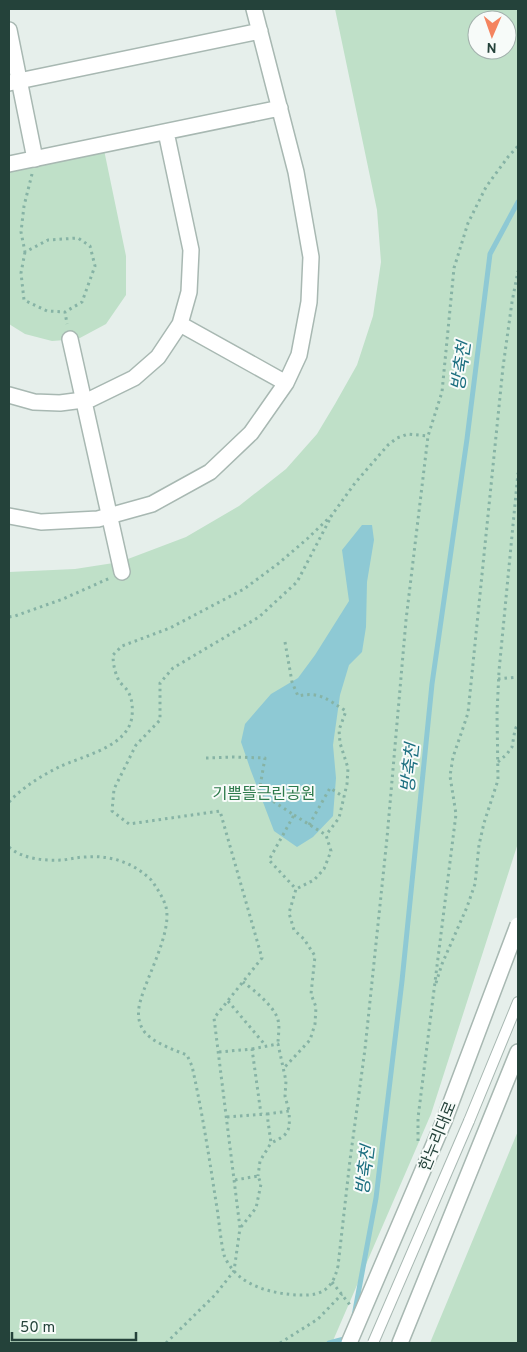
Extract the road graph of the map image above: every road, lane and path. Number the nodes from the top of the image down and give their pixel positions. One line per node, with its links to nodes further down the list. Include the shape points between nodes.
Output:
1 (254, 9): 3 (street)
2 (9, 30): 4 (street)
3 (260, 31): 4 (street); 5 (street)
4 (14, 82): 8 (street)
5 (280, 108): 6 (street); 15 (street, via 296,172 311,257 310,302 299,355)
6 (166, 132): 8 (street); 13 (street, via 191,250 189,292)
7 (518, 146): 18 (path, via 486,187 468,223 454,268 442,392)
8 (35, 159): 9 (street); 10 (path, via 24,206)
9 (9, 164)
10 (24, 252): 12 (path, via 21,273 24,300 47,311); 12 (path, via 48,240 78,238 90,246 95,266 82,302)
11 (518, 271): 40 (path, via 503,367 468,713 450,776 456,814)
12 (65, 312): 14 (path)
13 (180, 324): 15 (street); 17 (street, via 158,357 134,378)
14 (70, 339): 17 (street)
15 (286, 383): 22 (street, via 251,433 210,472 152,504)
16 (9, 395): 17 (street, via 34,402)
17 (84, 400): 22 (street)
18 (428, 436): 20 (path, via 408,434 388,445); 59 (path, via 406,620 365,1049 338,1266)
19 (518, 473): 27 (path)
20 (332, 515): 32 (path, via 244,589 170,628 122,646 113,655 113,664 132,704 132,718 126,730 103,749 45,775); 39 (path, via 296,582 259,617 173,668 160,682 160,720 136,746 114,789 112,811 129,824 220,811 262,958)
21 (9, 516): 22 (street, via 40,522 98,520)
22 (110, 516): 23 (street)
23 (122, 572): 24 (path)
24 (9, 617)
25 (285, 642): 31 (path, via 292,682 298,696 316,694 346,711 339,730 348,768)
26 (518, 677): 27 (path)
27 (498, 679): 30 (path)
28 (518, 723): 30 (path, via 512,747)
29 (206, 758): 33 (path, via 265,758 259,792)
30 (498, 763): 40 (path, via 498,780 484,823 475,884)
31 (345, 797): 34 (path, via 330,788); 35 (path, via 339,818)
32 (9, 802)
33 (294, 815): 34 (path); 37 (path, via 269,860)
34 (309, 825): 35 (path)
35 (326, 835): 37 (path, via 331,851 324,869 314,880)
36 (9, 847): 58 (path, via 38,859 63,860 86,856 120,860 150,878 160,894 166,909 166,922 162,944 139,1005 138,1018 150,1037 187,1055 192,1066 224,1256)
37 (296, 889): 48 (path, via 289,913 294,930 315,956 311,994 316,1007 315,1024 310,1040)
38 (518, 925): 64 (street, 한누리대로, bridge, via 444,1121)
39 (243, 982): 41 (path); 43 (path, via 266,1001 278,1019)
40 (434, 991): 54 (path, via 418,1118)
41 (228, 1001): 44 (path); 46 (path, via 214,1018)
42 (518, 1002): 65 (lane, bridge)
43 (278, 1044): 44 (path); 48 (path)
44 (266, 1046): 45 (path)
45 (252, 1049): 46 (path); 50 (path)
46 (218, 1052): 52 (path)
47 (518, 1052): 66 (street)
48 (283, 1069): 49 (path)
49 (288, 1111): 51 (path); 53 (path, via 288,1132)
50 (261, 1114): 51 (path); 52 (path)
51 (267, 1114): 53 (path)
52 (227, 1117): 56 (path)
53 (271, 1143): 55 (path, via 260,1162)
54 (418, 1143)
55 (258, 1176): 56 (path); 57 (path, via 261,1184 256,1208)
56 (234, 1180): 57 (path)
57 (240, 1228): 58 (path)
58 (234, 1271): 59 (path, via 246,1281 267,1290 295,1295 314,1294 328,1289); 62 (path, via 215,1295)
59 (332, 1282): 60 (path)
60 (342, 1294): 61 (path); 63 (path, via 318,1319)
61 (347, 1300)
62 (166, 1343)
63 (280, 1343)
64 (349, 1343)
65 (373, 1343)
66 (400, 1343)

